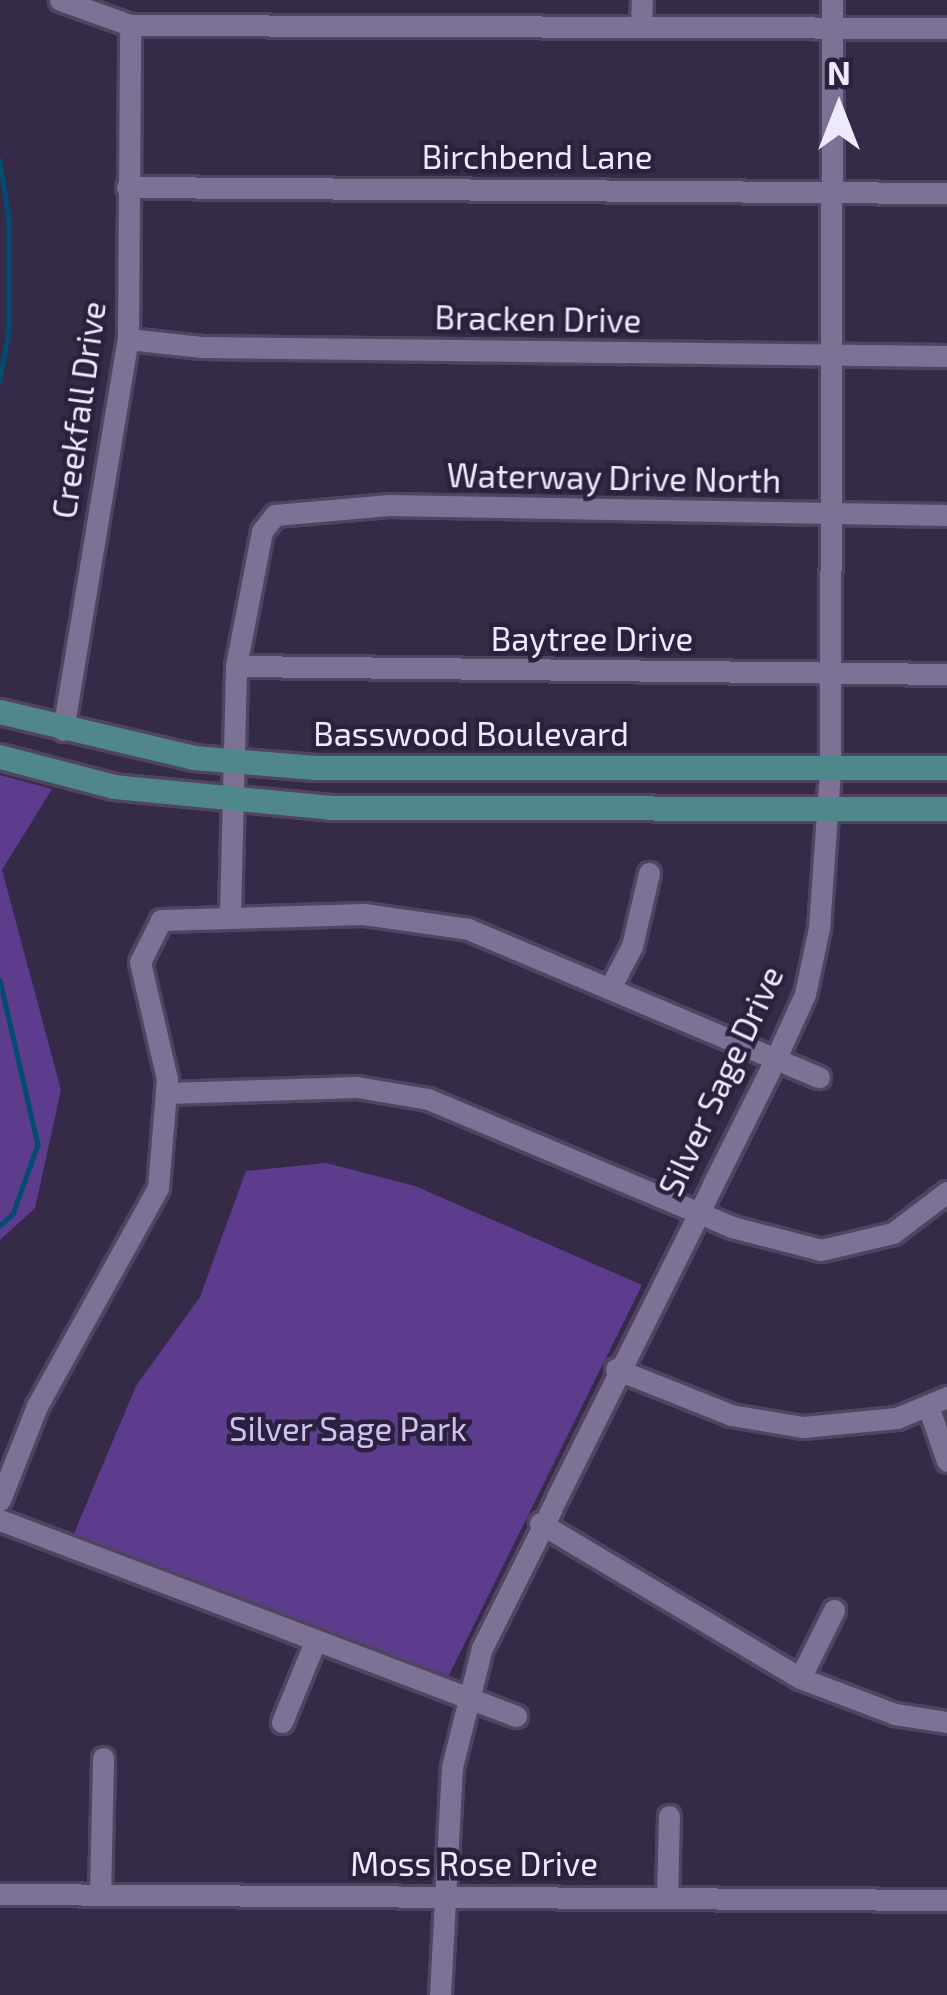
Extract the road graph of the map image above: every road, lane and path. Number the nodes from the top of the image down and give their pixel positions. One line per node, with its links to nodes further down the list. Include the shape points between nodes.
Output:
1 (60, 0): 4 (street)
2 (642, 0): 5 (street)
3 (832, 0): 6 (street, Silver Sage Drive)
4 (130, 25): 5 (street); 8 (street, Creekfall Drive)
5 (641, 25): 6 (street)
6 (836, 27): 7 (street); 9 (street, Silver Sage Drive)
7 (947, 28)
8 (127, 188): 9 (street, Birchbend Lane); 11 (street, Creekfall Drive)
9 (834, 193): 10 (street, Birchbend Lane); 12 (street, Silver Sage Drive)
10 (947, 194)
11 (128, 339): 12 (street, Bracken Drive, via 202,347); 20 (street, Creekfall Drive)
12 (833, 356): 13 (street, Bracken Drive); 14 (street, Silver Sage Drive)
13 (947, 356)
14 (832, 515): 15 (street, Waterway Drive North); 16 (street, Waterway Drive North, via 389,505 281,514 262,531); 17 (street, Silver Sage Drive)
15 (947, 515)
16 (236, 665): 17 (street, Baytree Drive); 22 (street)
17 (831, 673): 18 (street, Baytree Drive); 24 (street, Silver Sage Drive)
18 (947, 674)
19 (0, 712): 20 (main road, Basswood Boulevard)
20 (63, 730): 22 (main road, Basswood Boulevard)
21 (0, 757): 25 (main road, via 114,787)
22 (230, 761): 24 (main road, Basswood Boulevard); 25 (street)
23 (947, 767): 24 (main road, Basswood Boulevard)
24 (830, 769): 26 (street, Silver Sage Drive)
25 (230, 800): 26 (main road, via 332,808); 29 (street)
26 (829, 809): 27 (main road); 31 (street, Silver Sage Drive, via 805,994)
27 (947, 809)
28 (650, 873): 30 (street, via 632,946)
29 (230, 915): 30 (street, via 425,919); 33 (street, via 180,914 154,927 140,962)
30 (611, 986): 31 (street)
31 (776, 1058): 32 (street); 35 (street, Silver Sage Drive)
32 (819, 1077)
33 (166, 1093): 35 (street, via 263,1085 410,1095); 39 (street, via 164,1151 149,1214 54,1372)
34 (947, 1192): 35 (street, via 893,1233 842,1248 757,1236)
35 (698, 1209): 36 (street, Silver Sage Drive)
36 (616, 1369): 37 (street, via 764,1424 866,1424); 41 (street, Silver Sage Drive)
37 (938, 1401): 38 (street)
38 (947, 1461)
39 (0, 1500)
40 (0, 1520): 43 (street)
41 (540, 1523): 44 (street); 45 (street, Silver Sage Drive)
42 (834, 1610): 44 (street)
43 (314, 1644): 45 (street); 47 (street)
44 (800, 1678): 48 (street, via 895,1714)
45 (465, 1701): 46 (street); 53 (street, Silver Sage Drive)
46 (516, 1716)
47 (282, 1722)
48 (947, 1722)
49 (103, 1758): 52 (street)
50 (669, 1816): 54 (street)
51 (0, 1894): 52 (street, Moss Rose Drive)
52 (100, 1894): 53 (street, Moss Rose Drive)
53 (440, 1897): 54 (street, Moss Rose Drive); 56 (street, Silver Sage Drive)
54 (668, 1898): 55 (street, Moss Rose Drive)
55 (947, 1900)
56 (440, 1995)

